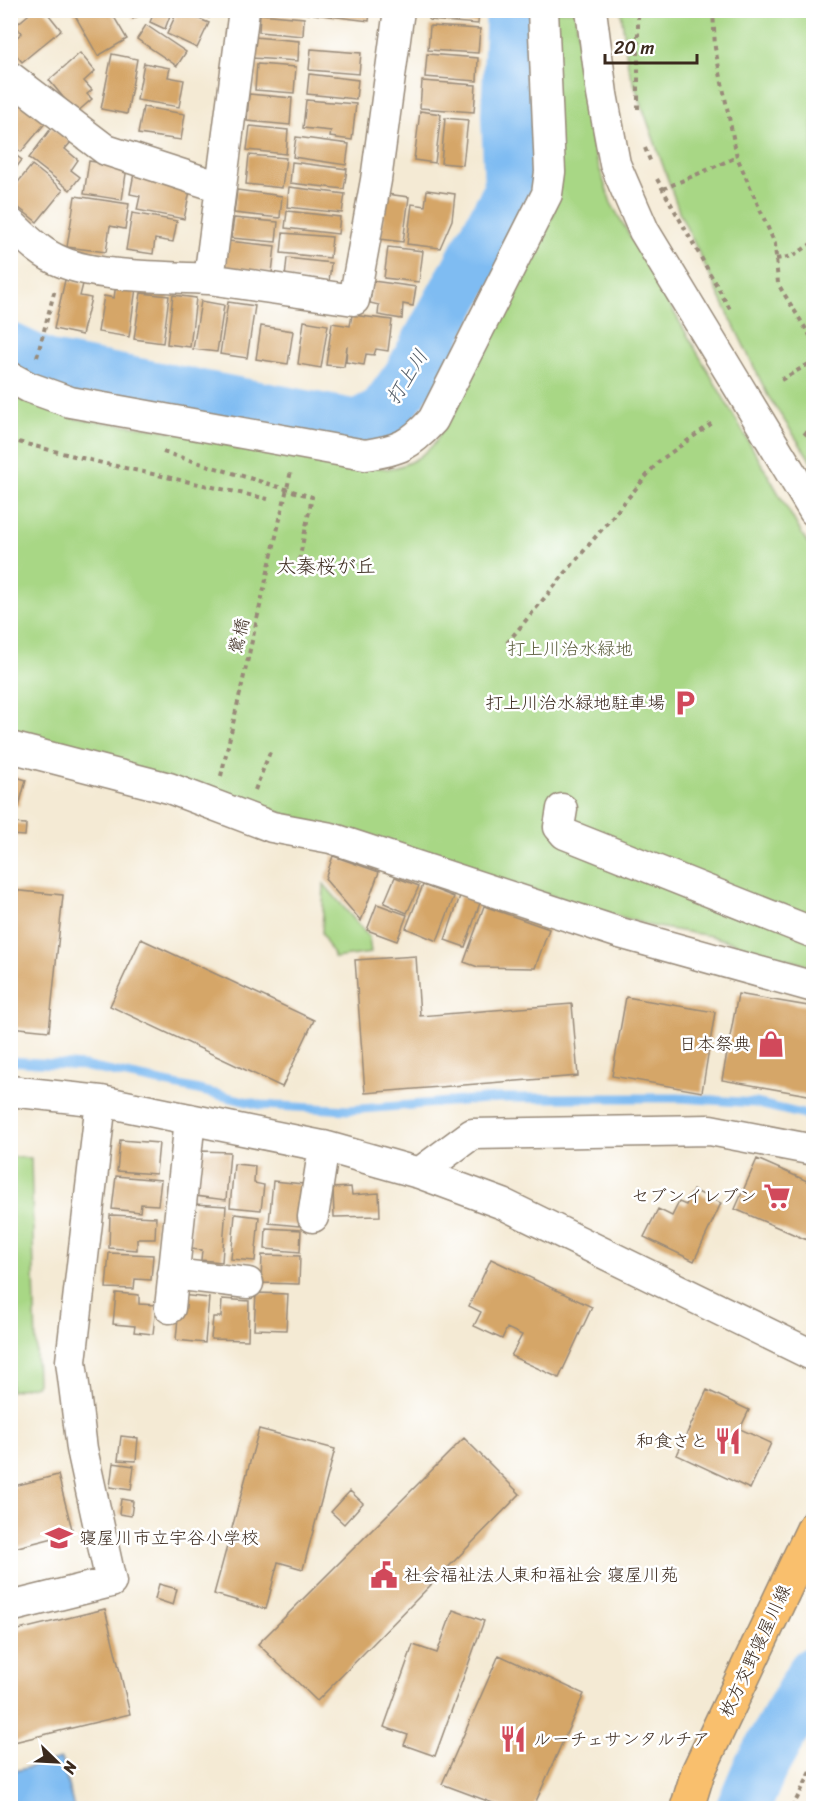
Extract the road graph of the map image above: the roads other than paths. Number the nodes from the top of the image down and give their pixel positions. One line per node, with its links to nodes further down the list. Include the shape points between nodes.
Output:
1 (244, 10): 6 (street)
2 (399, 10): 8 (street, via 376,180 354,300)
3 (543, 10): 9 (street, via 550,172 547,194 432,420 415,439 392,451 365,455 70,402)
4 (591, 10): 10 (street, via 615,164 644,231)
5 (10, 77): 6 (street, via 106,150)
6 (220, 187): 8 (street)
7 (10, 223): 8 (street, via 37,248 62,262 99,272)
8 (209, 279)
9 (10, 377)
10 (813, 511)
11 (10, 747): 14 (street, via 169,788 272,827 331,838 620,933)
12 (562, 809): 13 (street, via 559,827 565,834)
13 (813, 933)
14 (813, 987)
15 (10, 1091): 16 (street)
16 (100, 1101): 17 (street); 27 (street, via 71,1360 82,1449 111,1582)
17 (190, 1119): 18 (street); 22 (street)
18 (324, 1146): 20 (street); 21 (street)
19 (813, 1150): 20 (street, via 710,1130 472,1134)
20 (419, 1173): 25 (street, via 503,1204)
21 (313, 1217)
22 (173, 1274): 23 (street); 24 (street)
23 (248, 1283)
24 (170, 1308)
25 (813, 1356)
26 (813, 1527): 28 (main road, 枚方交野寝屋川線, via 698,1772)
27 (10, 1607)
28 (687, 1809)

